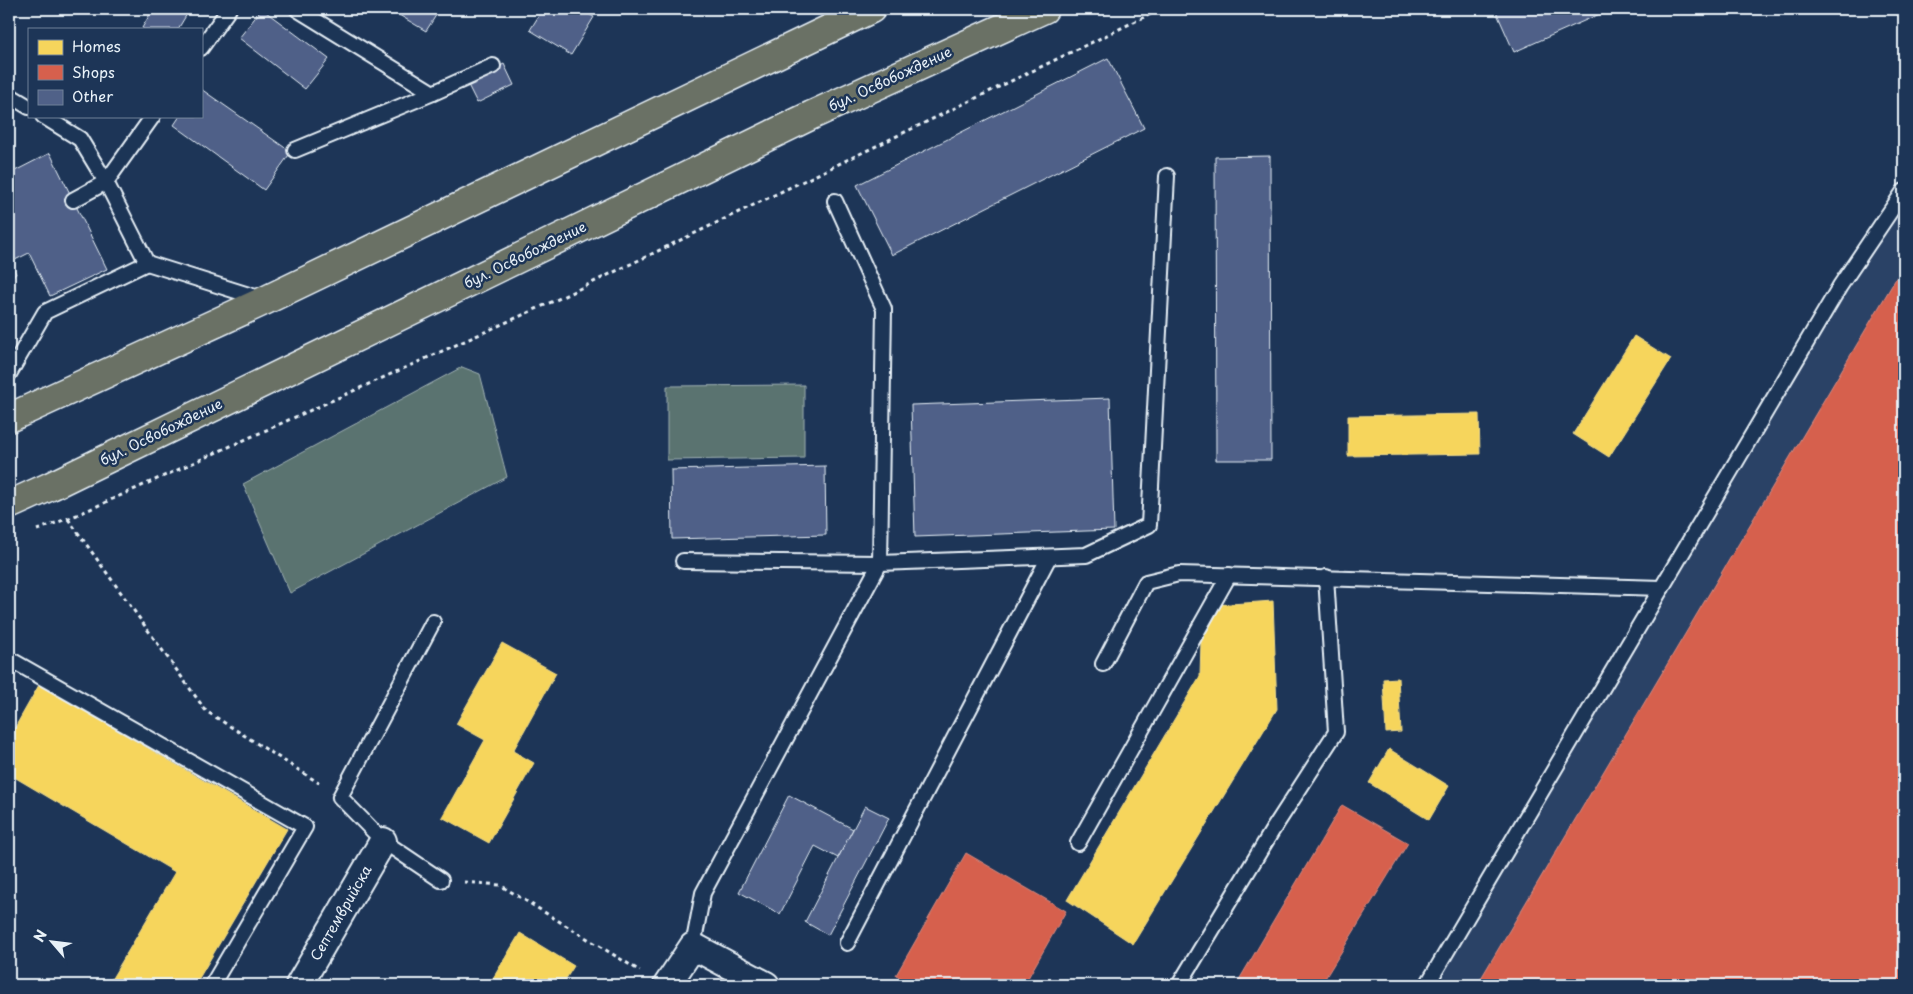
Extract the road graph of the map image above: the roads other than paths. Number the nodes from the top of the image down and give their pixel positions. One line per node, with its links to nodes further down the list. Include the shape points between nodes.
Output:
1 (229, 9): 5 (lane)
2 (298, 9): 7 (lane)
3 (871, 9): 19 (main road)
4 (1044, 9): 22 (main road, бул. Освобождение, via 812,115)
5 (202, 47)
6 (493, 66): 7 (lane)
7 (433, 93): 12 (lane)
8 (9, 95): 9 (lane)
9 (28, 106)
10 (46, 118): 14 (lane, via 80,140)
11 (152, 118): 14 (lane)
12 (295, 150)
13 (1167, 176): 23 (lane, via 1150,525 1086,555)
14 (106, 182): 16 (lane); 18 (lane)
15 (1904, 191): 28 (lane, via 1840,286)
16 (73, 200)
17 (835, 201): 25 (lane, via 884,308)
18 (147, 263): 19 (lane); 20 (lane, via 45,312)
19 (266, 300): 21 (main road)
20 (9, 374)
21 (9, 418)
22 (9, 505)
23 (1049, 557): 25 (lane); 35 (lane)
24 (683, 561): 25 (lane)
25 (880, 563): 36 (lane, via 703,893)
26 (1228, 574): 27 (lane); 30 (lane, via 1179,574 1146,582); 33 (lane)
27 (1326, 577): 28 (lane); 41 (lane, via 1336,732)
28 (1662, 588): 42 (lane)
29 (434, 622): 32 (lane, via 340,797)
30 (1103, 664)
31 (9, 669): 37 (lane, via 13,661 305,827)
32 (383, 841): 34 (lane); 38 (street, Септемврийска)
33 (1078, 843)
34 (440, 880)
35 (847, 944)
36 (693, 946): 39 (street); 40 (street)
37 (212, 985)
38 (298, 985)
39 (667, 985)
40 (766, 985)
41 (1179, 985)
42 (1427, 985)

